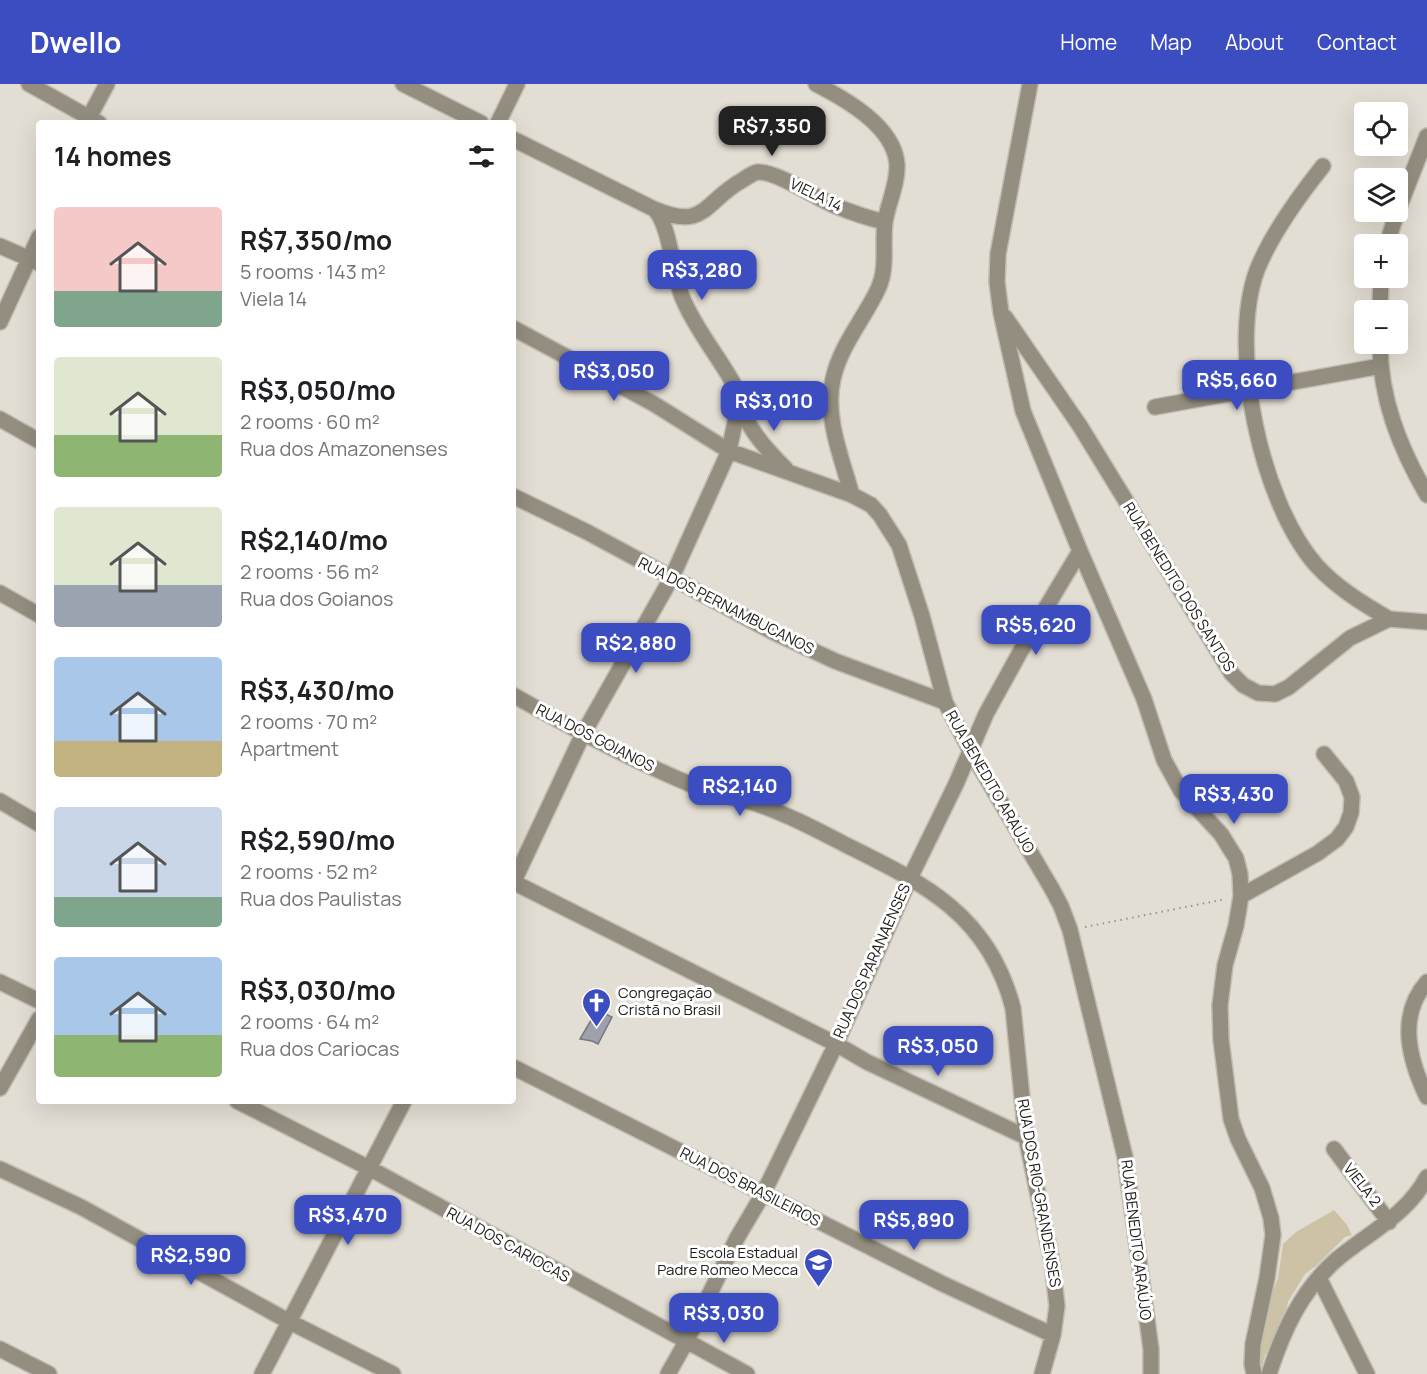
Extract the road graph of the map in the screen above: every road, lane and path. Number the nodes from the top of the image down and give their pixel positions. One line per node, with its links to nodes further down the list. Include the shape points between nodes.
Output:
1 (28, 84): 7 (street)
2 (107, 84): 8 (street)
3 (403, 84): 9 (street)
4 (517, 84): 10 (street)
5 (816, 84): 16 (street, via 862,111 894,150 896,180)
6 (1030, 84): 19 (street, via 998,254)
7 (89, 120)
8 (91, 120)
9 (475, 120)
10 (499, 120)
11 (516, 140): 15 (street)
12 (1426, 142): 14 (street)
13 (1323, 166): 24 (street, via 1295,202 1257,271 1246,327)
14 (1408, 186)
15 (654, 209): 16 (street, VIELA 14, via 675,216 697,216 756,172 769,173 832,204); 25 (street, via 663,224 682,298 733,382)
16 (885, 222): 31 (street, via 885,265 879,286 832,379 833,422)
17 (0, 246): 18 (street)
18 (35, 261): 20 (street)
19 (1001, 313): 34 (street, via 1023,411); 38 (street, RUA BENEDITO DOS SANTOS, via 1080,426 1232,674 1243,685 1258,693 1275,694 1350,638)
20 (0, 322)
21 (516, 330): 29 (street, RUA BENEDITO ARAÚJO, via 654,404)
22 (1380, 354): 23 (street)
23 (1381, 366): 24 (street); 32 (street, via 1387,407 1398,439)
24 (1251, 391): 26 (street); 38 (street, via 1265,466 1284,516 1299,542 1345,593)
25 (740, 403): 29 (street); 30 (street, via 760,441)
26 (1155, 407)
27 (0, 419): 28 (street)
28 (36, 439)
29 (729, 451): 30 (street, RUA BENEDITO ARAÚJO); 35 (street)
30 (790, 472): 31 (street, RUA BENEDITO ARAÚJO)
31 (852, 495): 41 (street, RUA BENEDITO ARAÚJO, via 871,505 899,545)
32 (1427, 495)
33 (516, 498): 35 (street, RUA DOS PERNAMBUCANOS)
34 (1080, 550): 43 (street, RUA DOS PARANAENSES, via 996,695); 50 (street, via 1144,699 1164,760 1181,791 1221,834 1236,858)
35 (672, 577): 41 (street, RUA DOS PERNAMBUCANOS, via 835,661); 42 (street)
36 (0, 593): 37 (street)
37 (36, 613)
38 (1389, 619): 39 (street)
39 (1427, 622)
40 (516, 697): 42 (street, RUA DOS GOIANOS)
41 (945, 702): 43 (street, RUA BENEDITO ARAÚJO)
42 (582, 734): 47 (street); 48 (street, RUA DOS GOIANOS, via 695,786 777,812)
43 (970, 750): 48 (street, RUA DOS PARANAENSES); 51 (street, RUA BENEDITO ARAÚJO, via 1057,897)
44 (1324, 754): 50 (street, via 1346,781 1352,797 1346,827 1317,853)
45 (0, 801): 46 (street)
46 (36, 823)
47 (516, 876)
48 (909, 878): 56 (street, RUA DOS PARANAENSES); 62 (street, RUA DOS RIO-GRANDENSES, via 942,898 964,918 994,960 1008,989)
49 (516, 884): 56 (street)
50 (1241, 896): 51 (path); 81 (street, via 1220,1005 1231,1119 1262,1188 1273,1235 1253,1344)
51 (1070, 930): 80 (street, RUA BENEDITO ARAÚJO, via 1125,1157 1151,1348)
52 (0, 982): 54 (street)
53 (1427, 982): 59 (street, via 1410,1012 1408,1041)
54 (36, 1000)
55 (36, 1024): 58 (street)
56 (836, 1044): 62 (street); 67 (street, RUA DOS PARANAENSES)
57 (516, 1069): 67 (street, RUA DOS BRASILEIROS)
58 (0, 1088)
59 (1427, 1097)
60 (243, 1104): 64 (street, RUA DOS CARIOCAS)
61 (402, 1104): 64 (street)
62 (1026, 1137): 71 (street, RUA DOS RIO-GRANDENSES, via 1053,1273 1057,1306)
63 (1334, 1149): 68 (street, VIELA 2)
64 (369, 1168): 70 (street); 72 (street, RUA DOS CARIOCAS)
65 (0, 1169): 70 (street, via 81,1207)
66 (1427, 1177): 68 (street)
67 (763, 1194): 71 (street, RUA DOS BRASILEIROS); 72 (street, RUA DOS PARANAENSES)
68 (1389, 1222): 69 (street, via 1349,1250)
69 (1319, 1278): 82 (street, via 1289,1322); 83 (street)
70 (290, 1322): 75 (street); 76 (street)
71 (1053, 1335): 79 (street, RUA DOS RIO-GRANDENSES)
72 (686, 1342): 77 (street, RUA DOS PARANAENSES); 78 (street, RUA DOS CARIOCAS)
73 (0, 1349): 74 (street)
74 (49, 1374)
75 (262, 1374)
76 (393, 1374)
77 (668, 1374)
78 (747, 1374)
79 (1042, 1374)
80 (1151, 1374)
81 (1254, 1374)
82 (1269, 1374)
83 (1367, 1374)

